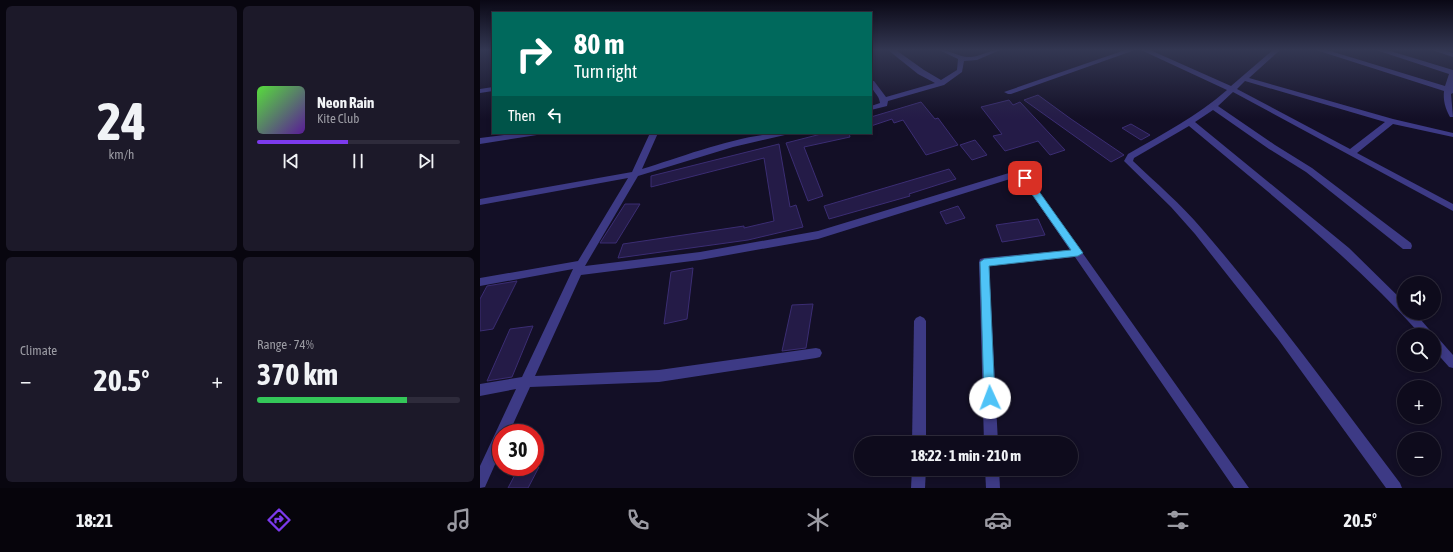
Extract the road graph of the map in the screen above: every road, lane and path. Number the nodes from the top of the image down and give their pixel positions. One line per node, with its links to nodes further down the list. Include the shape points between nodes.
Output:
1 (922, 73): 9 (street)
2 (957, 73): 9 (street)
3 (1065, 73): 15 (street)
4 (1195, 73): 11 (street)
5 (1251, 73): 8 (street)
6 (1394, 73): 13 (street)
7 (1453, 73): 13 (street)
8 (1244, 79): 11 (street); 20 (street)
9 (941, 83): 16 (street)
10 (872, 84): 16 (street)
11 (1232, 89): 17 (street); 27 (street)
12 (492, 90): 14 (street)
13 (1450, 90): 19 (street, via 1447,99)
14 (480, 91)
15 (1008, 92)
16 (884, 100): 18 (street, via 884,104)
17 (1213, 106): 21 (street); 31 (street, via 1309,170)
18 (872, 108)
19 (1453, 115)
20 (1391, 121): 25 (street); 27 (street)
21 (1190, 122): 35 (street, via 1345,251); 54 (street, via 1131,156 1128,161 1198,231 1282,335)
22 (531, 134): 26 (street)
23 (654, 134): 28 (street)
24 (778, 134): 28 (street, via 731,145)
25 (1453, 135)
26 (480, 142)
27 (1351, 153): 30 (street)
28 (635, 174): 29 (street); 33 (street)
29 (480, 202)
30 (1453, 208)
31 (1407, 246)
32 (1078, 253): 33 (street, via 1025,178 1018,175 818,235 700,256); 46 (street, via 984,262); 53 (street)
33 (580, 268): 34 (street); 42 (street)
34 (480, 282)
35 (1397, 302)
36 (1414, 320): 38 (street)
37 (920, 321): 45 (street)
38 (1422, 328)
39 (1441, 350): 41 (street)
40 (816, 353): 42 (street, via 659,376)
41 (1453, 364)
42 (525, 382): 43 (street); 44 (street)
43 (480, 390)
44 (506, 424)
45 (919, 436)
46 (991, 436)
47 (492, 456): 50 (street)
48 (919, 476): 51 (street)
49 (992, 476): 52 (street)
50 (480, 482)
51 (918, 488)
52 (993, 488)
53 (1242, 488)
54 (1394, 488)

